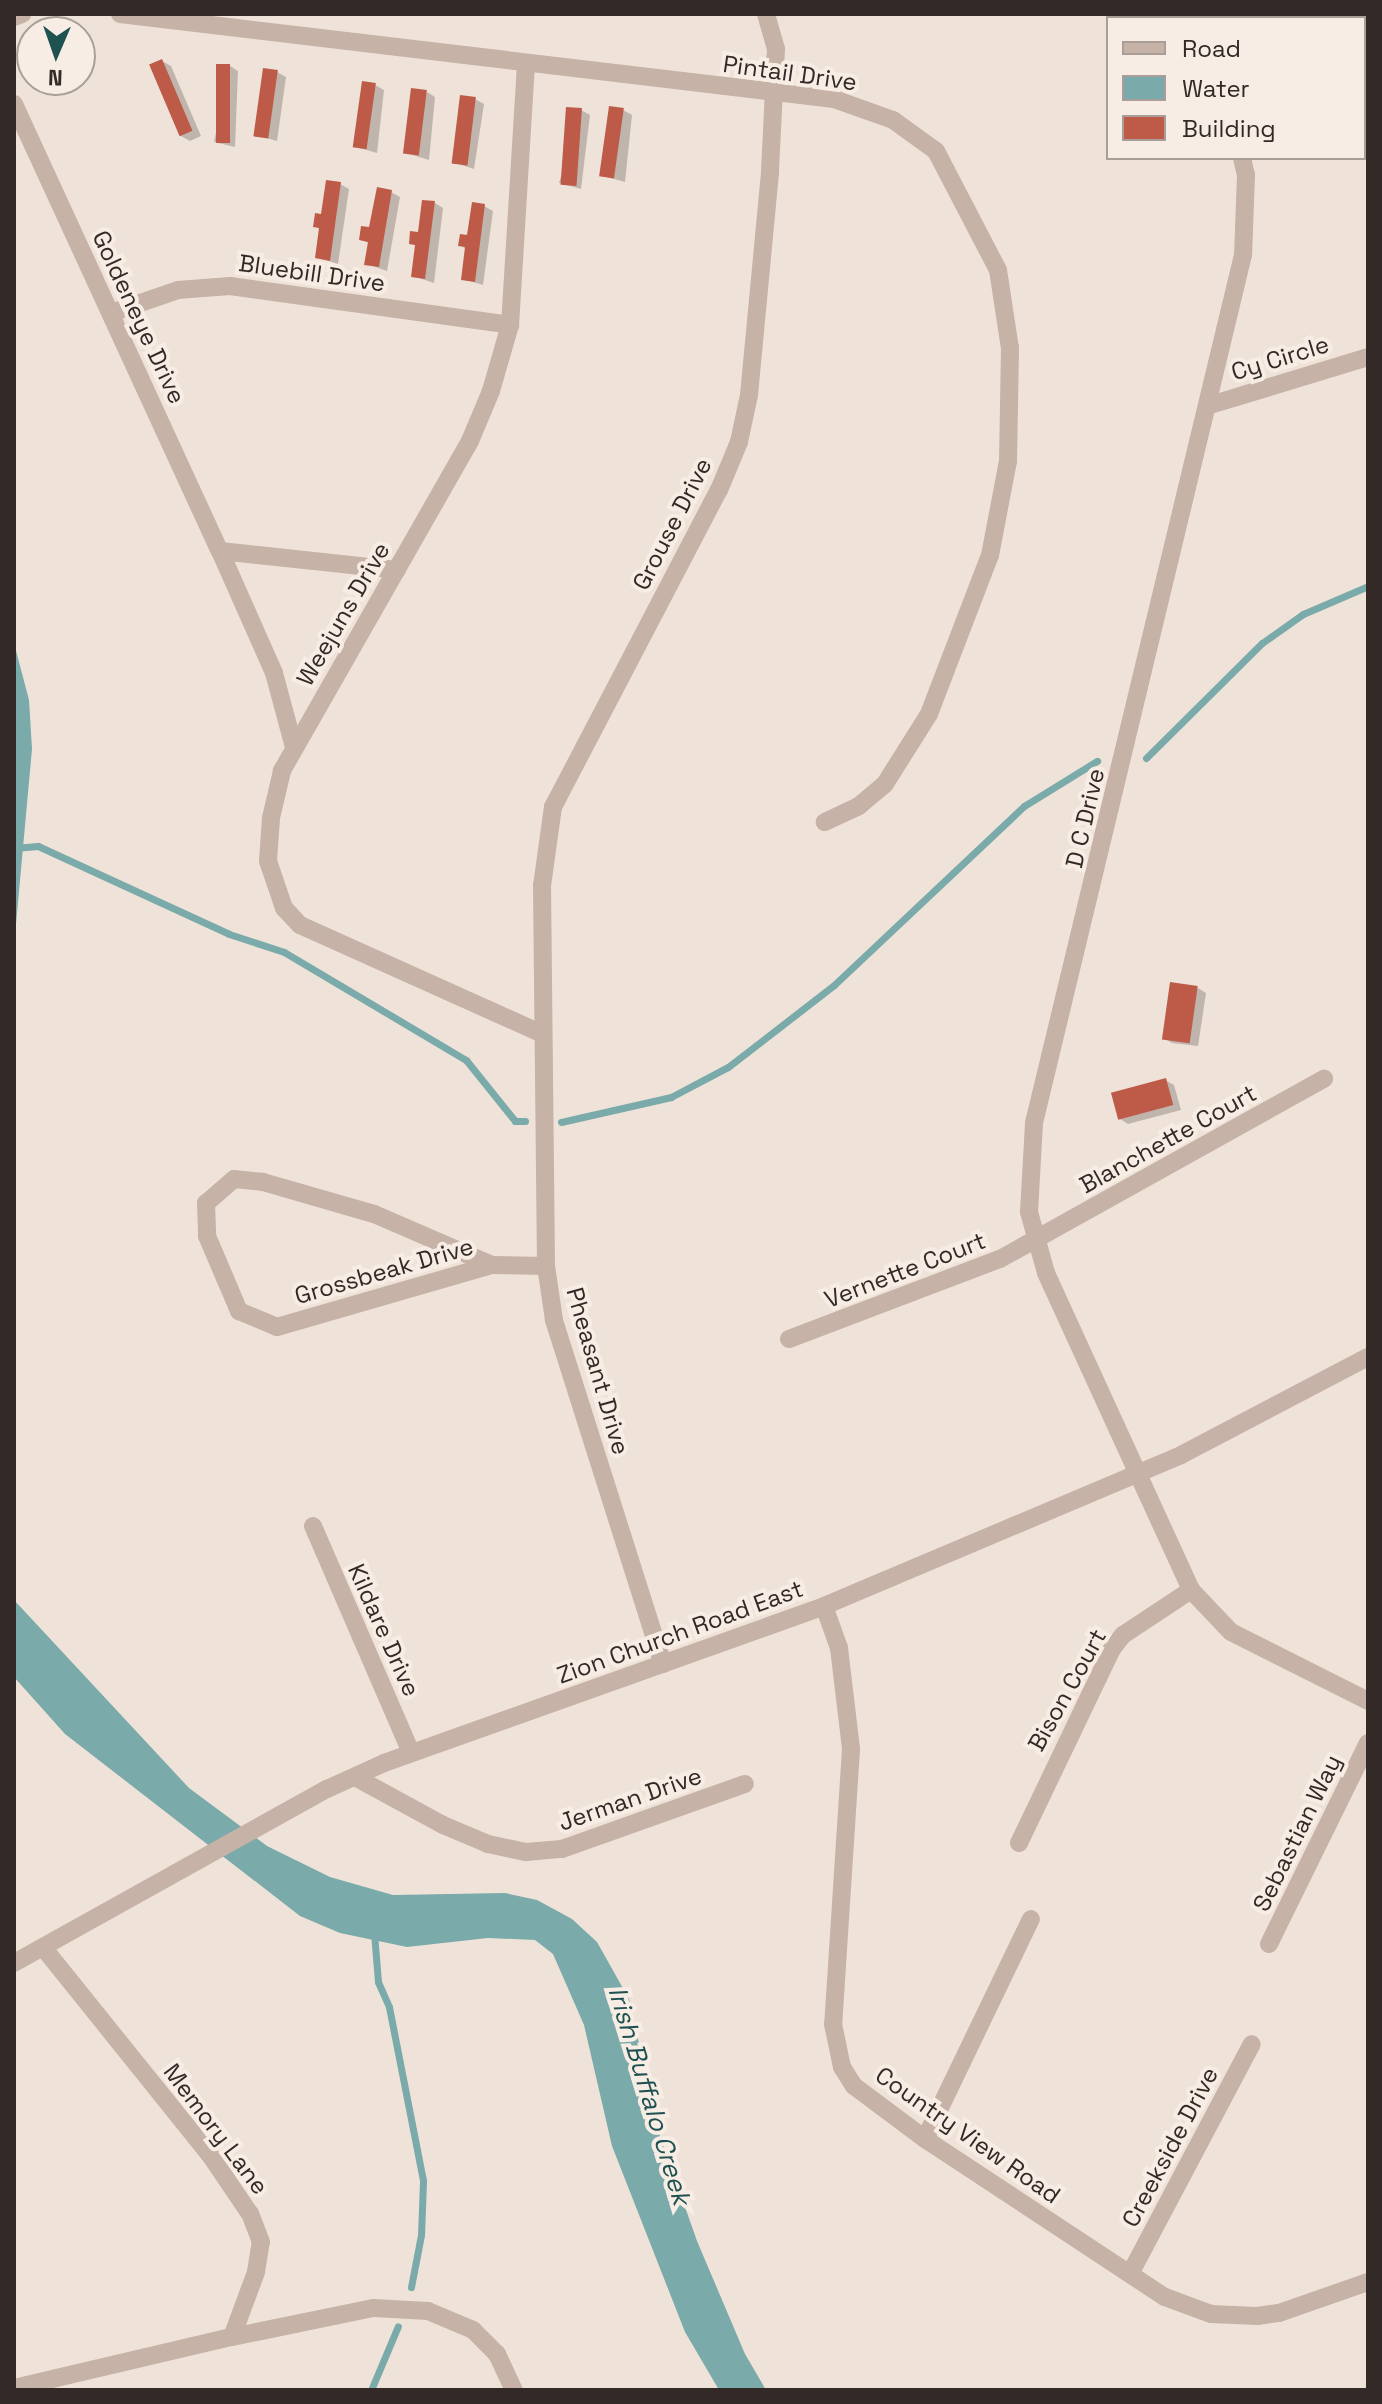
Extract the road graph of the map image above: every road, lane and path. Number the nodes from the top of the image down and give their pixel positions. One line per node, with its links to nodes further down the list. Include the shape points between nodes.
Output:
1 (22, 14): 4 (street)
2 (120, 14): 5 (street, Pintail Drive)
3 (766, 14): 6 (street, Grouse Drive, via 776,49)
4 (14, 17)
5 (526, 64): 6 (street, Pintail Drive); 10 (street, Weejuns Drive)
6 (774, 94): 16 (street, Pintail Drive, via 864,108 917,133 936,151 998,270 1010,348 1008,461 990,555 973,603 929,714 900,765 859,806); 17 (street, Grouse Drive, via 749,395 739,442 550,815 542,886)
7 (14, 104): 9 (street, Goldeneye Drive)
8 (1242, 160): 12 (street, D C Drive, via 1247,232)
9 (111, 313): 10 (street, Bluebill Drive, via 178,290 230,286); 13 (street, Goldeneye Drive)
10 (510, 325): 14 (street, Weejuns Drive, via 470,441)
11 (1368, 357): 12 (street, Cy Circle)
12 (1207, 406): 19 (street, D C Drive, via 1034,1123 1029,1212)
13 (220, 551): 14 (street); 15 (street, Goldeneye Drive, via 274,673)
14 (397, 570): 15 (street, Weejuns Drive)
15 (294, 747): 17 (street, Weejuns Drive, via 271,818 268,861 284,908 300,925 331,941)
16 (824, 822)
17 (542, 1034): 21 (street, Pheasant Drive)
18 (1324, 1079): 19 (street, Blanchette Court)
19 (1036, 1240): 22 (street, Vernette Court, via 953,1279); 24 (street, D C Drive)
20 (492, 1265): 20 (street, Grossbeak Drive, via 277,1327 239,1311 207,1236 206,1203 234,1179 263,1182 374,1214); 21 (street, Grossbeak Drive)
21 (546, 1266): 28 (street, Pheasant Drive, via 554,1320)
22 (789, 1339)
23 (1368, 1357): 24 (street, Zion Church Road East, via 1330,1381)
24 (1138, 1475): 26 (street, D C Drive); 27 (street, Zion Church Road East)
25 (313, 1526): 31 (street, Kildare Drive)
26 (1191, 1590): 29 (street, D C Drive, via 1231,1632); 34 (street, Bison Court, via 1123,1635 1112,1649)
27 (824, 1606): 28 (street, Zion Church Road East); 40 (street, Country View Road, via 839,1648 851,1749 833,2024 842,2067 854,2086)
28 (663, 1664): 31 (street, Zion Church Road East)
29 (1368, 1701)
30 (1368, 1743): 36 (street, Sebastian Way)
31 (411, 1753): 32 (street, Zion Church Road East)
32 (355, 1777): 33 (street, Jerman Drive, via 443,1825 488,1844 526,1852 562,1849); 37 (street, Zion Church Road East)
33 (745, 1784)
34 (1019, 1843)
35 (1031, 1919): 40 (street)
36 (1269, 1944)
37 (43, 1947): 38 (street, Zion Church Road East); 43 (street, Memory Lane, via 210,2155 250,2214 261,2242)
38 (14, 1963)
39 (1252, 2044): 41 (street, Creekside Drive)
40 (925, 2139): 41 (street, Country View Road)
41 (1130, 2274): 42 (street, Country View Road, via 1165,2297 1226,2315 1279,2313)
42 (1368, 2282)
43 (232, 2337): 44 (street); 45 (street, via 373,2308 428,2311 473,2330 497,2354)
44 (14, 2388)
45 (514, 2390)

